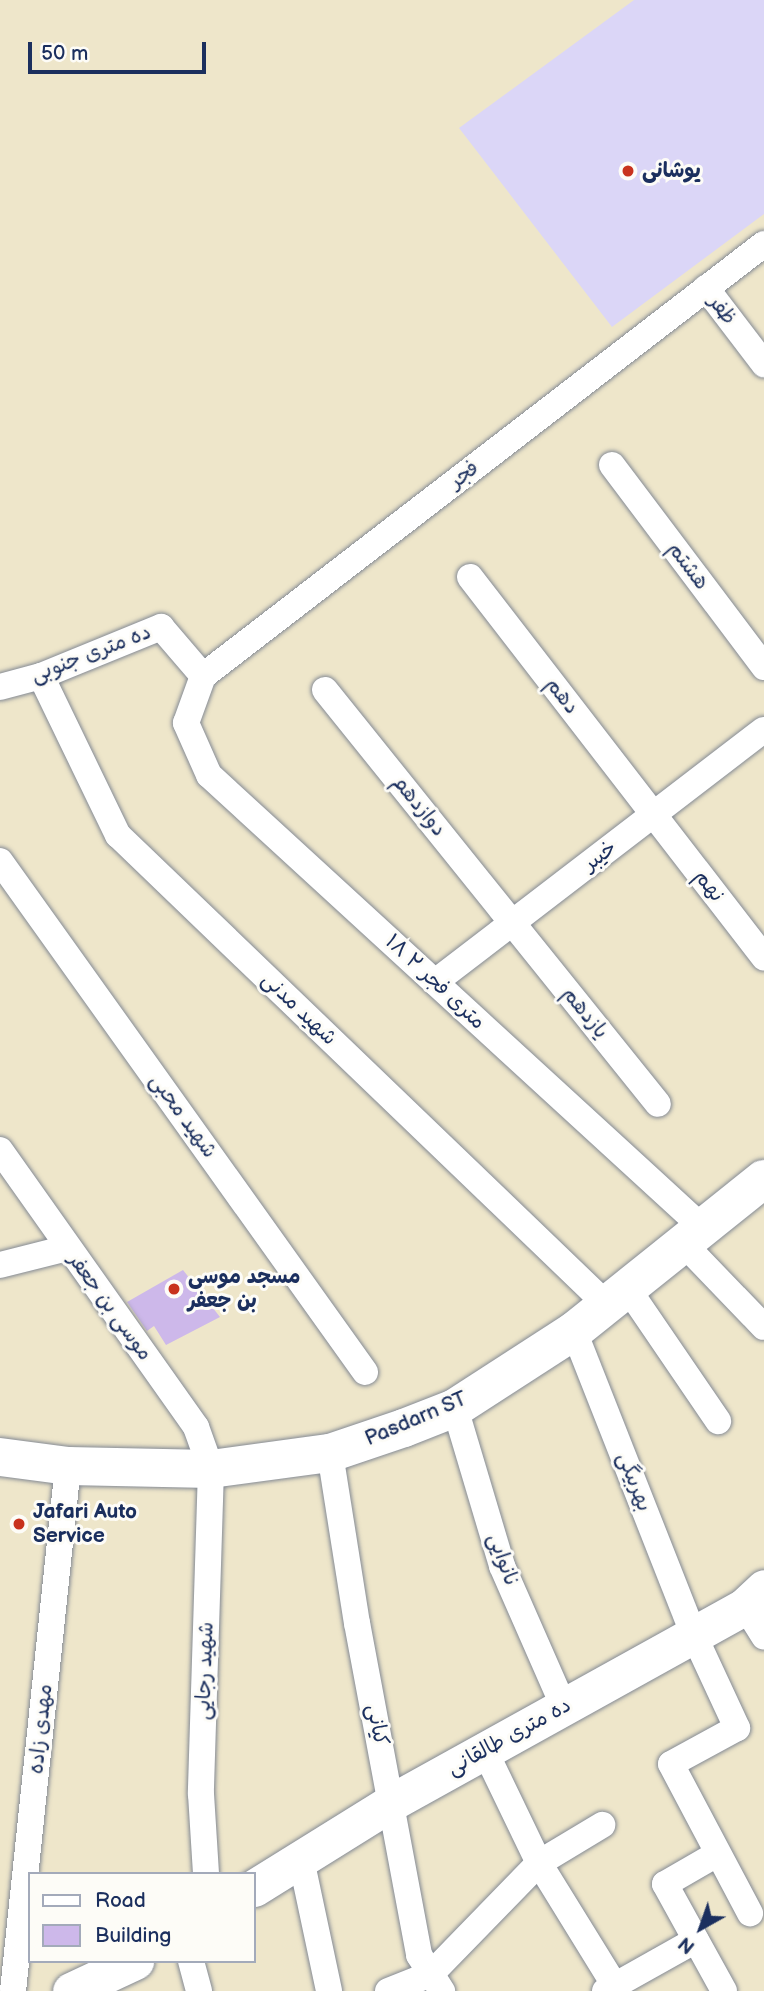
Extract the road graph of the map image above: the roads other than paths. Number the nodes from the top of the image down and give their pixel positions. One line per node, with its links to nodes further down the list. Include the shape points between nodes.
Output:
1 (764, 244): 2 (street, فجر)
2 (706, 288): 3 (street, ظفر); 8 (street, فجر)
3 (764, 365)
4 (612, 466): 6 (street, هشتم)
5 (470, 577): 12 (street, دهم)
6 (764, 667)
7 (41, 676): 8 (street, ده متری جنوبی, via 161,627); 9 (street, ده متری جنوبی); 23 (street, شهید مدنی, via 118,835)
8 (203, 676): 16 (street, ۱۸ متری فجر ۲, via 186,723 209,775)
9 (0, 687)
10 (326, 690): 14 (street, دوازدهم)
11 (764, 730): 12 (street, خیبر)
12 (653, 815): 14 (street, خیبر); 15 (street, نهم)
13 (0, 861): 26 (street, شهید محبی)
14 (512, 923): 16 (street, خیبر); 17 (street, یازدهم)
15 (764, 958)
16 (435, 982): 20 (street, ۱۸ متری فجر ۲)
17 (658, 1104)
18 (0, 1150): 21 (street, موسی بن جعفر)
19 (764, 1180): 20 (main road, Pasdarn ST)
20 (693, 1236): 23 (main road, Pasdarn ST); 24 (street, ۱۸ متری فجر ۲)
21 (67, 1248): 22 (street); 32 (street, موسی بن جعفر, via 196,1427)
22 (0, 1265)
23 (618, 1297): 25 (main road, Pasdarn ST); 28 (street, شهید مدنی)
24 (764, 1327)
25 (574, 1331): 27 (main road, Pasdarn ST); 34 (street, بهربیگی)
26 (365, 1372)
27 (455, 1408): 29 (main road, Pasdarn ST); 35 (street, نانوایی, via 502,1566)
28 (718, 1421)
29 (330, 1453): 32 (main road, Pasdarn ST); 37 (street, کیانی)
30 (0, 1457): 31 (main road, Pasdarn ST)
31 (68, 1466): 32 (main road, Pasdarn ST); 50 (street, مهدی زاده)
32 (211, 1469): 42 (street, شهید رجایی, via 201,1794)
33 (758, 1610): 34 (street, ده متری طالقانی)
34 (693, 1633): 35 (street, ده متری طالقانی); 39 (street, بهربیگی, via 737,1728 671,1764)
35 (564, 1707): 36 (street, ده متری طالقانی)
36 (485, 1751): 37 (street, ده متری طالقانی); 41 (street)
37 (392, 1802): 40 (street, ده متری طالقانی); 48 (street, کیانی, via 419,1955)
38 (602, 1825): 41 (street)
39 (718, 1854): 44 (street); 45 (street, via 665,1884)
40 (301, 1859): 43 (street, ده متری طالقانی); 53 (street)
41 (540, 1863): 48 (street); 49 (street)
42 (206, 1872)
43 (256, 1887)
44 (750, 1913)
45 (696, 1940): 49 (street); 55 (street)
46 (131, 1963): 51 (street)
47 (192, 1963): 52 (street)
48 (437, 1983): 54 (street)
49 (612, 1989)
50 (13, 1991)
51 (71, 1991)
52 (199, 1991)
53 (328, 1991)
54 (388, 1991)
55 (724, 1991)

